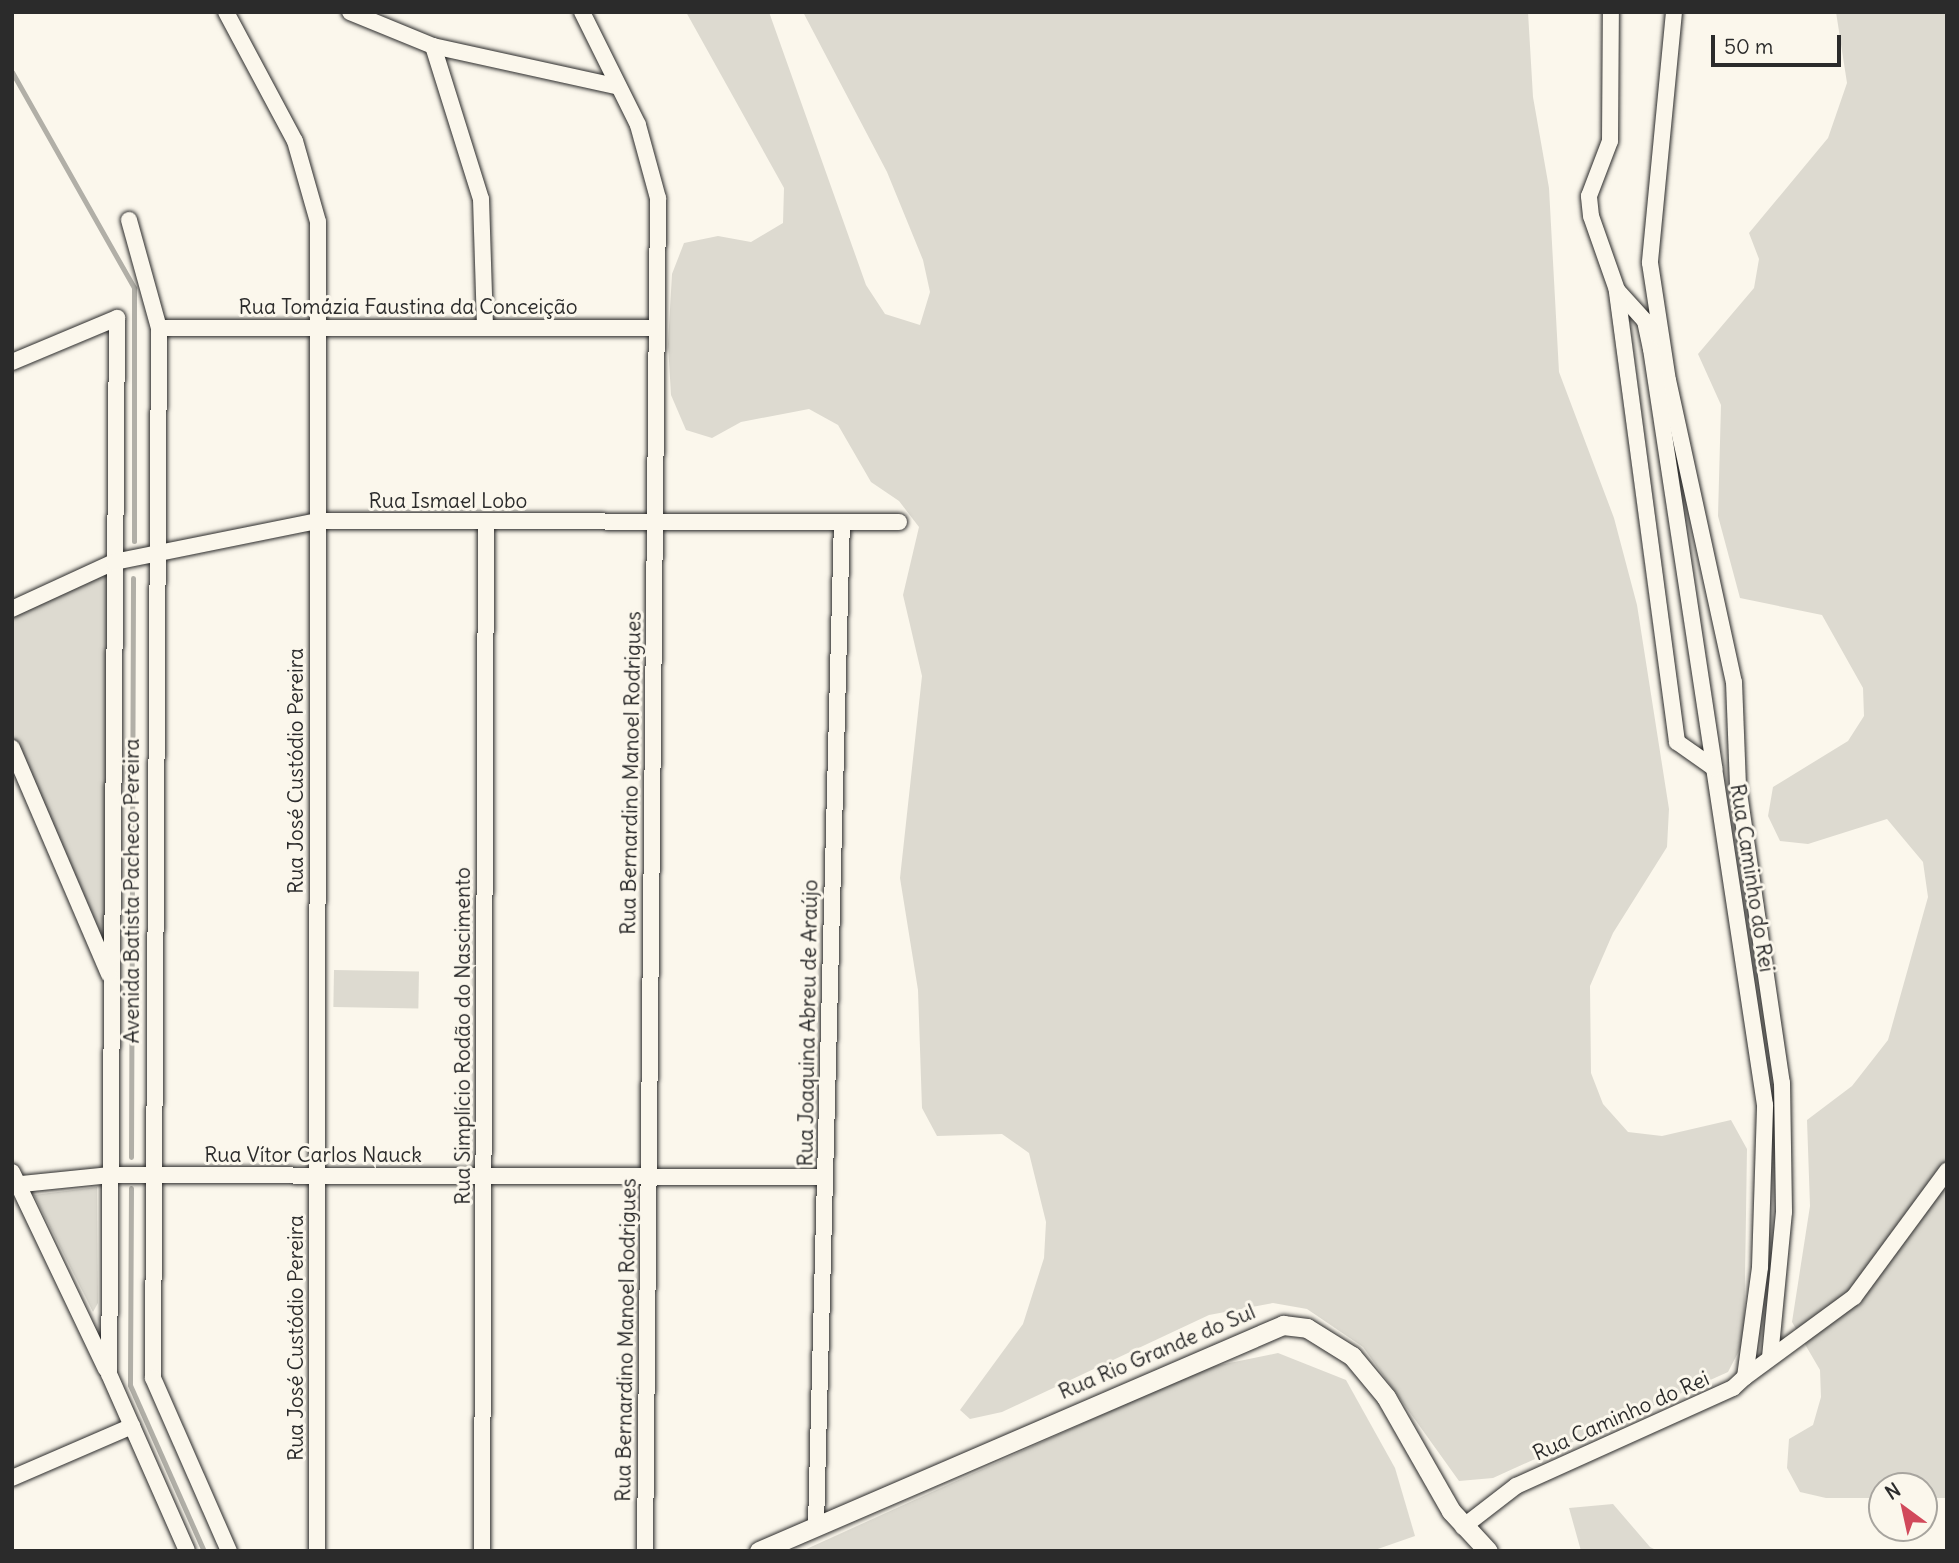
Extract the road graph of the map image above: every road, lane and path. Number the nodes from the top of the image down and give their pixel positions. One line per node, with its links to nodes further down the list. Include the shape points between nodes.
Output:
1 (226, 12): 11 (street, Rua José Custódio Pereira, via 310,183 318,222)
2 (350, 12): 6 (street)
3 (582, 12): 7 (street, Rua Bernardino Manoel Rodrigues)
4 (1611, 12): 9 (street, Rua Caminho do Rei, via 1610,141 1589,196)
5 (1674, 12): 34 (street, via 1650,263 1668,380 1734,682 1738,786 1782,1083 1784,1224)
6 (433, 47): 7 (street); 12 (street, via 481,199)
7 (619, 87): 13 (street, Rua Bernardino Manoel Rodrigues, via 651,160 658,198)
8 (129, 220): 10 (street, Avenida Batista Pacheco Pereira)
9 (1617, 290): 24 (street, via 1645,321 1651,349); 24 (street, Rua Caminho do Rei, via 1677,742)
10 (159, 328): 11 (street, Rua Tomázia Faustina da Conceição); 20 (street, Avenida Batista Pacheco Pereira)
11 (317, 328): 12 (street, Rua Tomázia Faustina da Conceição); 15 (street, Rua José Custódio Pereira)
12 (485, 328): 13 (street, Rua Tomázia Faustina da Conceição)
13 (657, 328): 17 (street, Rua Bernardino Manoel Rodrigues)
14 (12, 362): 21 (street, Avenida Batista Pacheco Pereira, via 117,318)
15 (317, 521): 16 (street, Rua Ismael Lobo); 20 (street, Rua Ismael Lobo); 32 (street, Rua José Custódio Pereira)
16 (485, 522): 17 (street, Rua Ismael Lobo); 30 (street, Rua Simplício Rodão do Nascimento)
17 (655, 522): 18 (street, Rua Ismael Lobo); 29 (street, Rua Bernardino Manoel Rodrigues)
18 (842, 522): 19 (street, Rua Ismael Lobo); 31 (street, Rua Joaquina Abreu de Araújo)
19 (899, 522)
20 (153, 553): 21 (street, Rua Ismael Lobo); 28 (street, Avenida Batista Pacheco Pereira)
21 (114, 562): 22 (street, Rua Ismael Lobo); 25 (street, Avenida Batista Pacheco Pereira)
22 (12, 609)
23 (12, 748): 25 (street)
24 (1714, 768): 36 (street, Rua Caminho do Rei, via 1765,1105 1766,1193)
25 (111, 980): 27 (street, Avenida Batista Pacheco Pereira)
26 (1947, 1171): 34 (street, via 1854,1297)
27 (110, 1175): 28 (street, Rua Vítor Carlos Nauck); 33 (street, Rua Vítor Carlos Nauck); 35 (street, Avenida Batista Pacheco Pereira)
28 (154, 1175): 32 (street, Rua Vítor Carlos Nauck); 42 (street, Avenida Batista Pacheco Pereira, via 153,1378)
29 (649, 1175): 30 (street, Rua Vítor Carlos Nauck); 31 (street, Rua Vítor Carlos Nauck); 45 (street, Rua Bernardino Manoel Rodrigues)
30 (483, 1176): 32 (street, Rua Vítor Carlos Nauck); 44 (street, Rua Simplício Rodão do Nascimento)
31 (825, 1177): 39 (street, Rua Joaquina Abreu de Araújo)
32 (317, 1178): 43 (street, Rua José Custódio Pereira)
33 (14, 1180): 35 (street)
34 (1770, 1357): 36 (street)
35 (109, 1374): 37 (street, Avenida Batista Pacheco Pereira)
36 (1745, 1377): 40 (street, Rua Caminho do Rei, via 1721,1396 1516,1486)
37 (132, 1426): 38 (street); 41 (street, Avenida Batista Pacheco Pereira)
38 (12, 1478)
39 (816, 1526): 40 (street, Rua Rio Grande do Sul, via 1283,1325 1307,1328 1352,1356 1386,1397); 46 (street, Rua Rio Grande do Sul)
40 (1463, 1527): 47 (street, Rua Rio Grande do Sul)
41 (187, 1551)
42 (229, 1551)
43 (317, 1551)
44 (482, 1551)
45 (645, 1551)
46 (759, 1551)
47 (1489, 1551)

